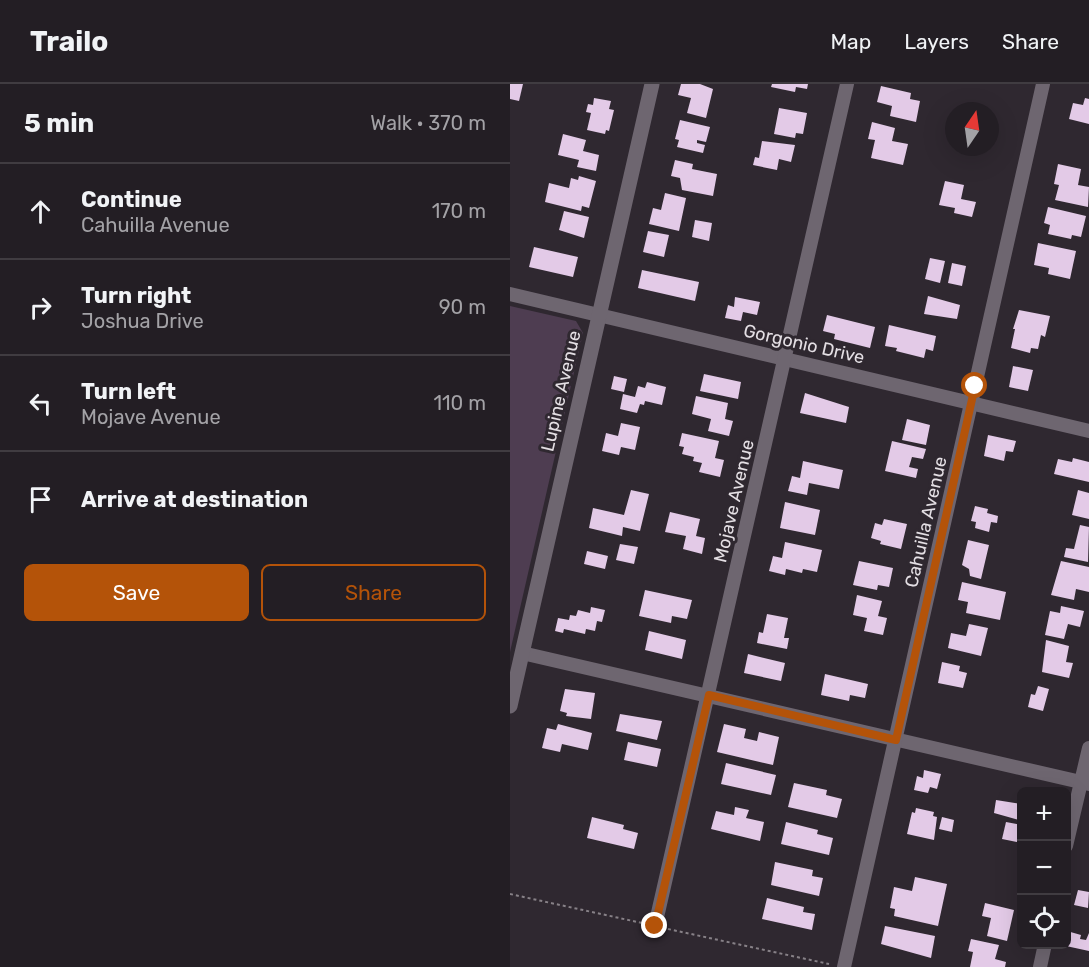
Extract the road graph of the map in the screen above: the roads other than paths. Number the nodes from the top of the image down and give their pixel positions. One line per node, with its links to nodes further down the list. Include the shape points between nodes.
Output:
1 (652, 84): 5 (street, Lupine Avenue)
2 (847, 84): 6 (street, Mojave Avenue)
3 (1043, 84): 7 (street, Cahuilla Avenue)
4 (510, 294): 5 (street, Gorgonio Drive)
5 (599, 314): 6 (street, Gorgonio Drive); 9 (street, Lupine Avenue)
6 (785, 358): 7 (street, Gorgonio Drive); 10 (street, Mojave Avenue)
7 (971, 403): 8 (street, Gorgonio Drive); 12 (street, Cahuilla Avenue)
8 (1089, 431)
9 (522, 653): 10 (street); 11 (street, Lupine Avenue)
10 (709, 695): 12 (street); 16 (street, Mojave Avenue)
11 (510, 706)
12 (896, 740): 14 (street); 18 (street, Cahuilla Avenue)
13 (1089, 748): 14 (street)
14 (1085, 782): 15 (street)
15 (1067, 841)
16 (655, 926)
17 (1044, 949): 19 (street)
18 (838, 966)
19 (1040, 967)

